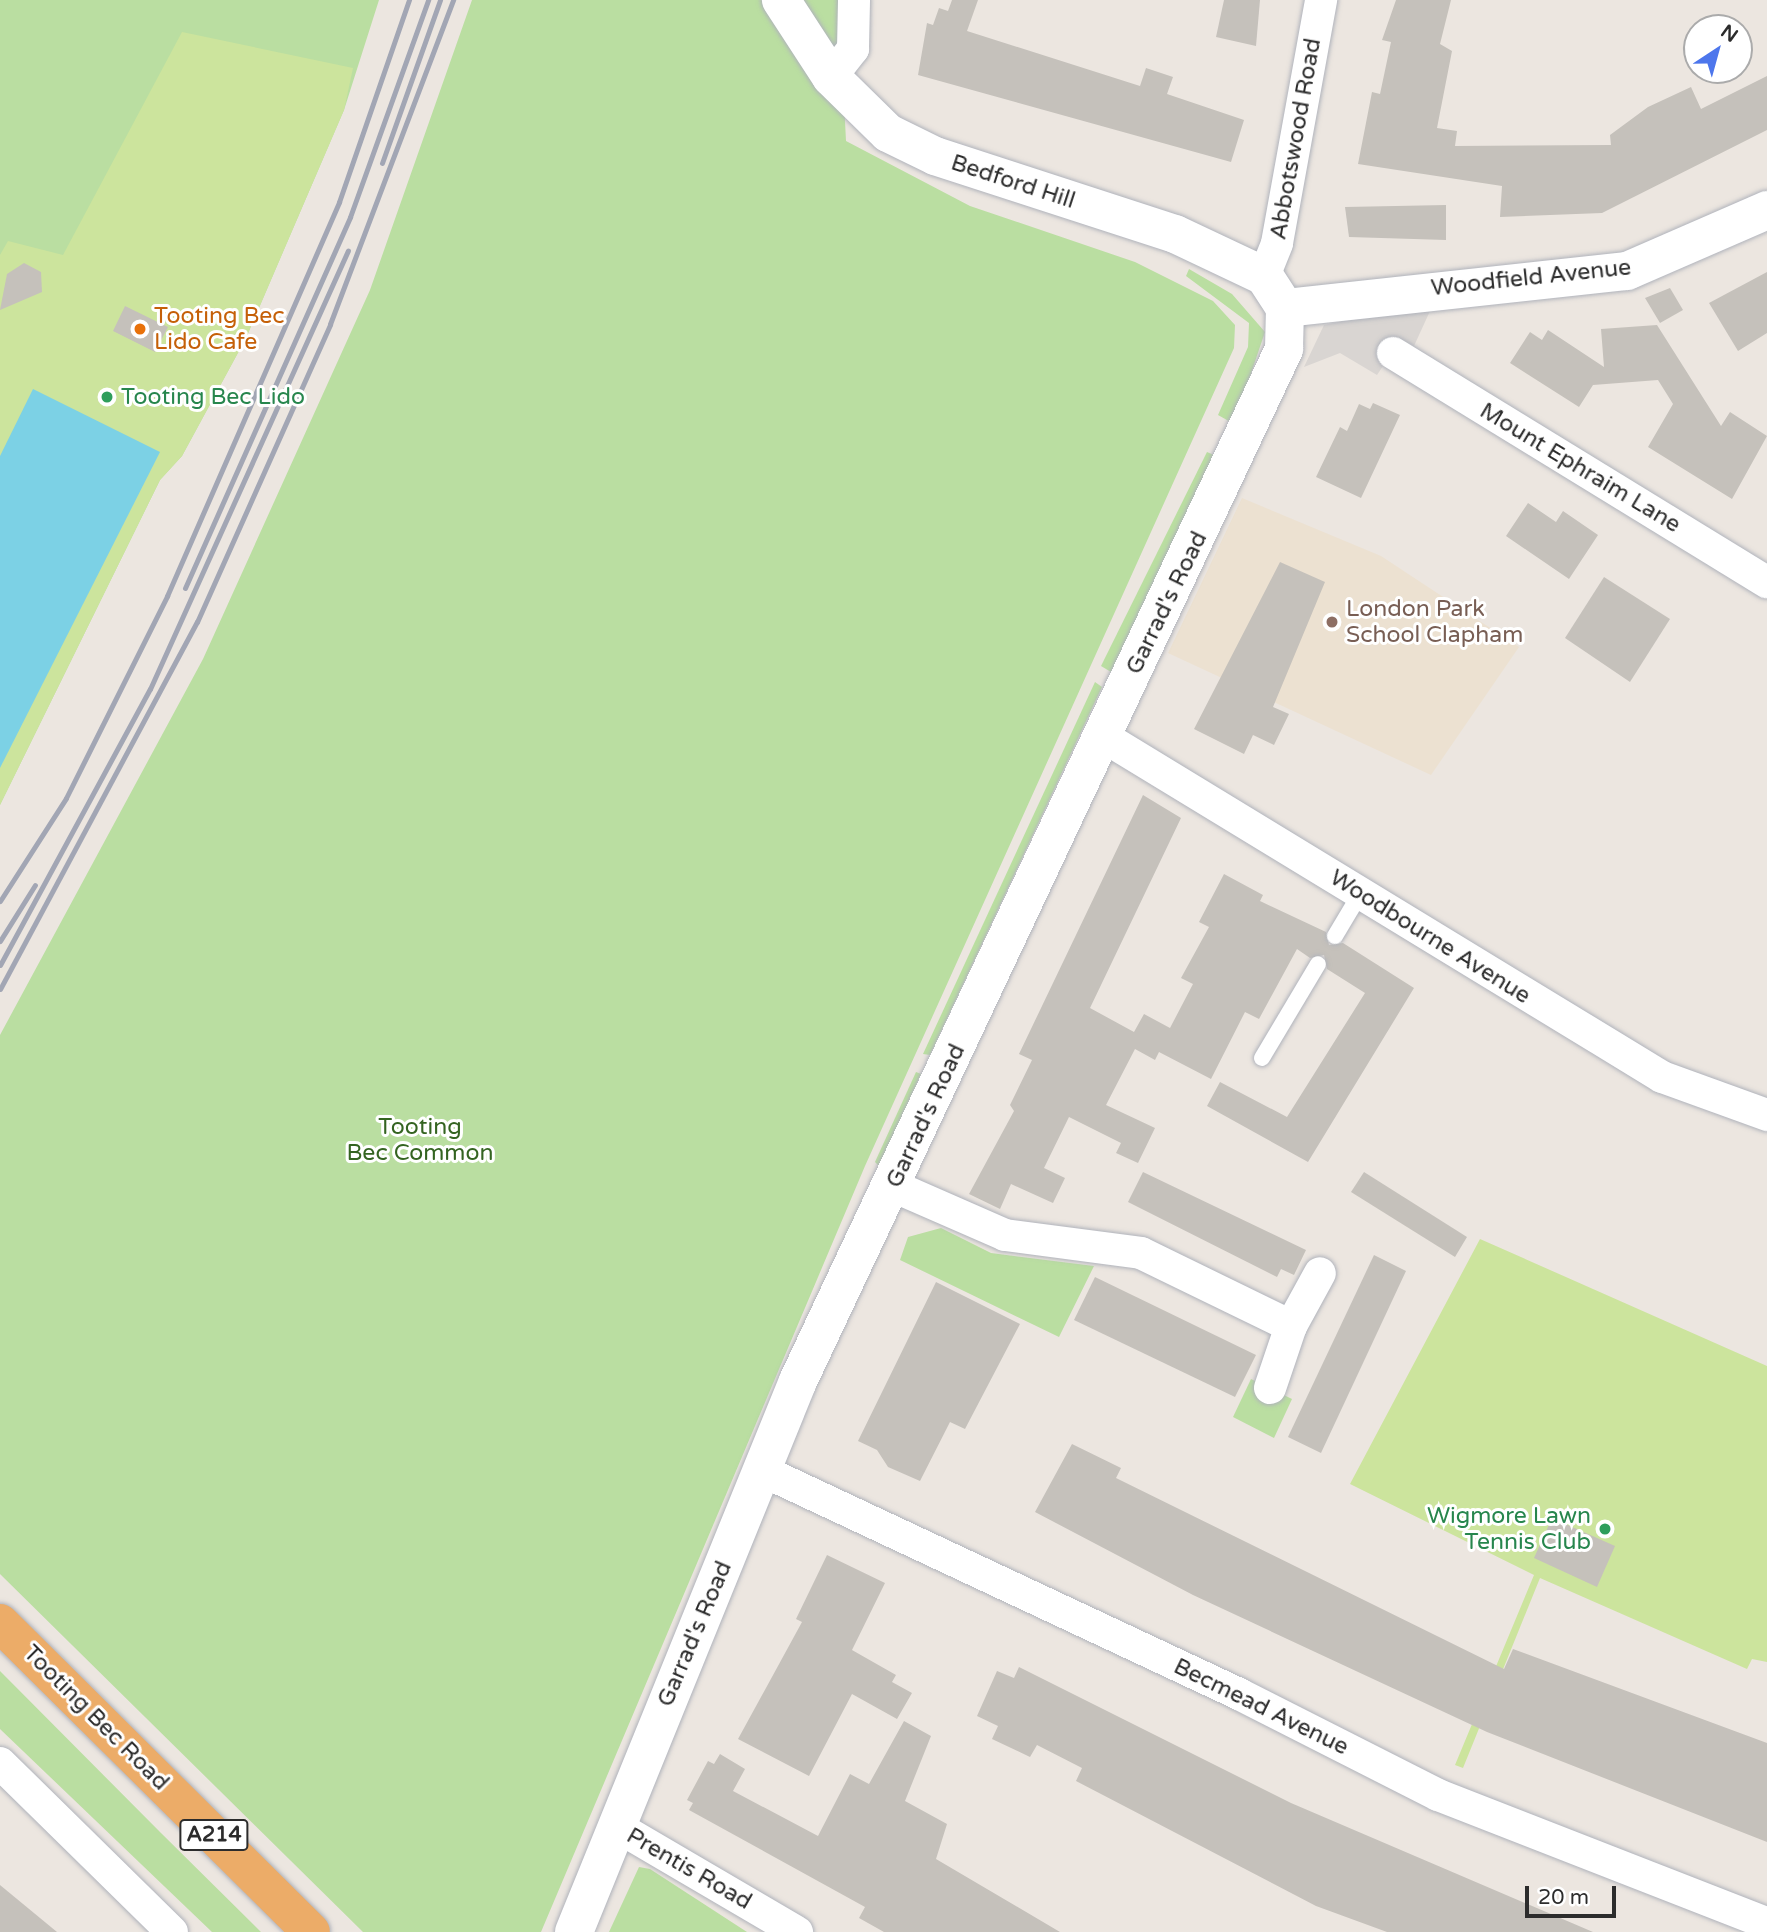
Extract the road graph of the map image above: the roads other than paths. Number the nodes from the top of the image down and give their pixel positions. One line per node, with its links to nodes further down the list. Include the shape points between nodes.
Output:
1 (780, 0): 4 (main road, Bedford Hill)
2 (854, 0): 4 (street, via 853,49)
3 (1321, 0): 6 (street, Abbotswood Road, via 1277,243)
4 (831, 77): 6 (main road, Bedford Hill, via 888,134 935,156 1175,234)
5 (1767, 210): 7 (main road, Woodfield Avenue, via 1626,271)
6 (1264, 276): 7 (main road)
7 (1284, 308): 10 (main road, Garrad's Road, via 1284,349)
8 (1393, 353): 9 (street, Mount Ephraim Lane)
9 (1767, 582)
10 (1104, 737): 11 (street, Woodbourne Avenue); 16 (main road, Garrad's Road)
11 (1360, 894): 12 (lane); 15 (street, Woodbourne Avenue, via 1662,1077)
12 (1335, 936)
13 (1318, 964): 14 (lane)
14 (1262, 1058)
15 (1767, 1115)
16 (893, 1186): 18 (street, via 1005,1235 1141,1253); 20 (main road, Garrad's Road, via 798,1381)
17 (1320, 1273): 18 (street)
18 (1290, 1326): 19 (street)
19 (1270, 1388)
20 (763, 1471): 23 (main road, Garrad's Road); 24 (street, Becmead Avenue, via 1239,1694 1438,1795)
21 (0, 1623): 26 (highway, Tooting Bec Road / A214)
22 (0, 1763): 25 (street)
23 (616, 1826): 27 (main road, Garrad's Road); 28 (street, Prentis Road)
24 (1767, 1923)
25 (172, 1932)
26 (310, 1932)
27 (574, 1932)
28 (797, 1932)

